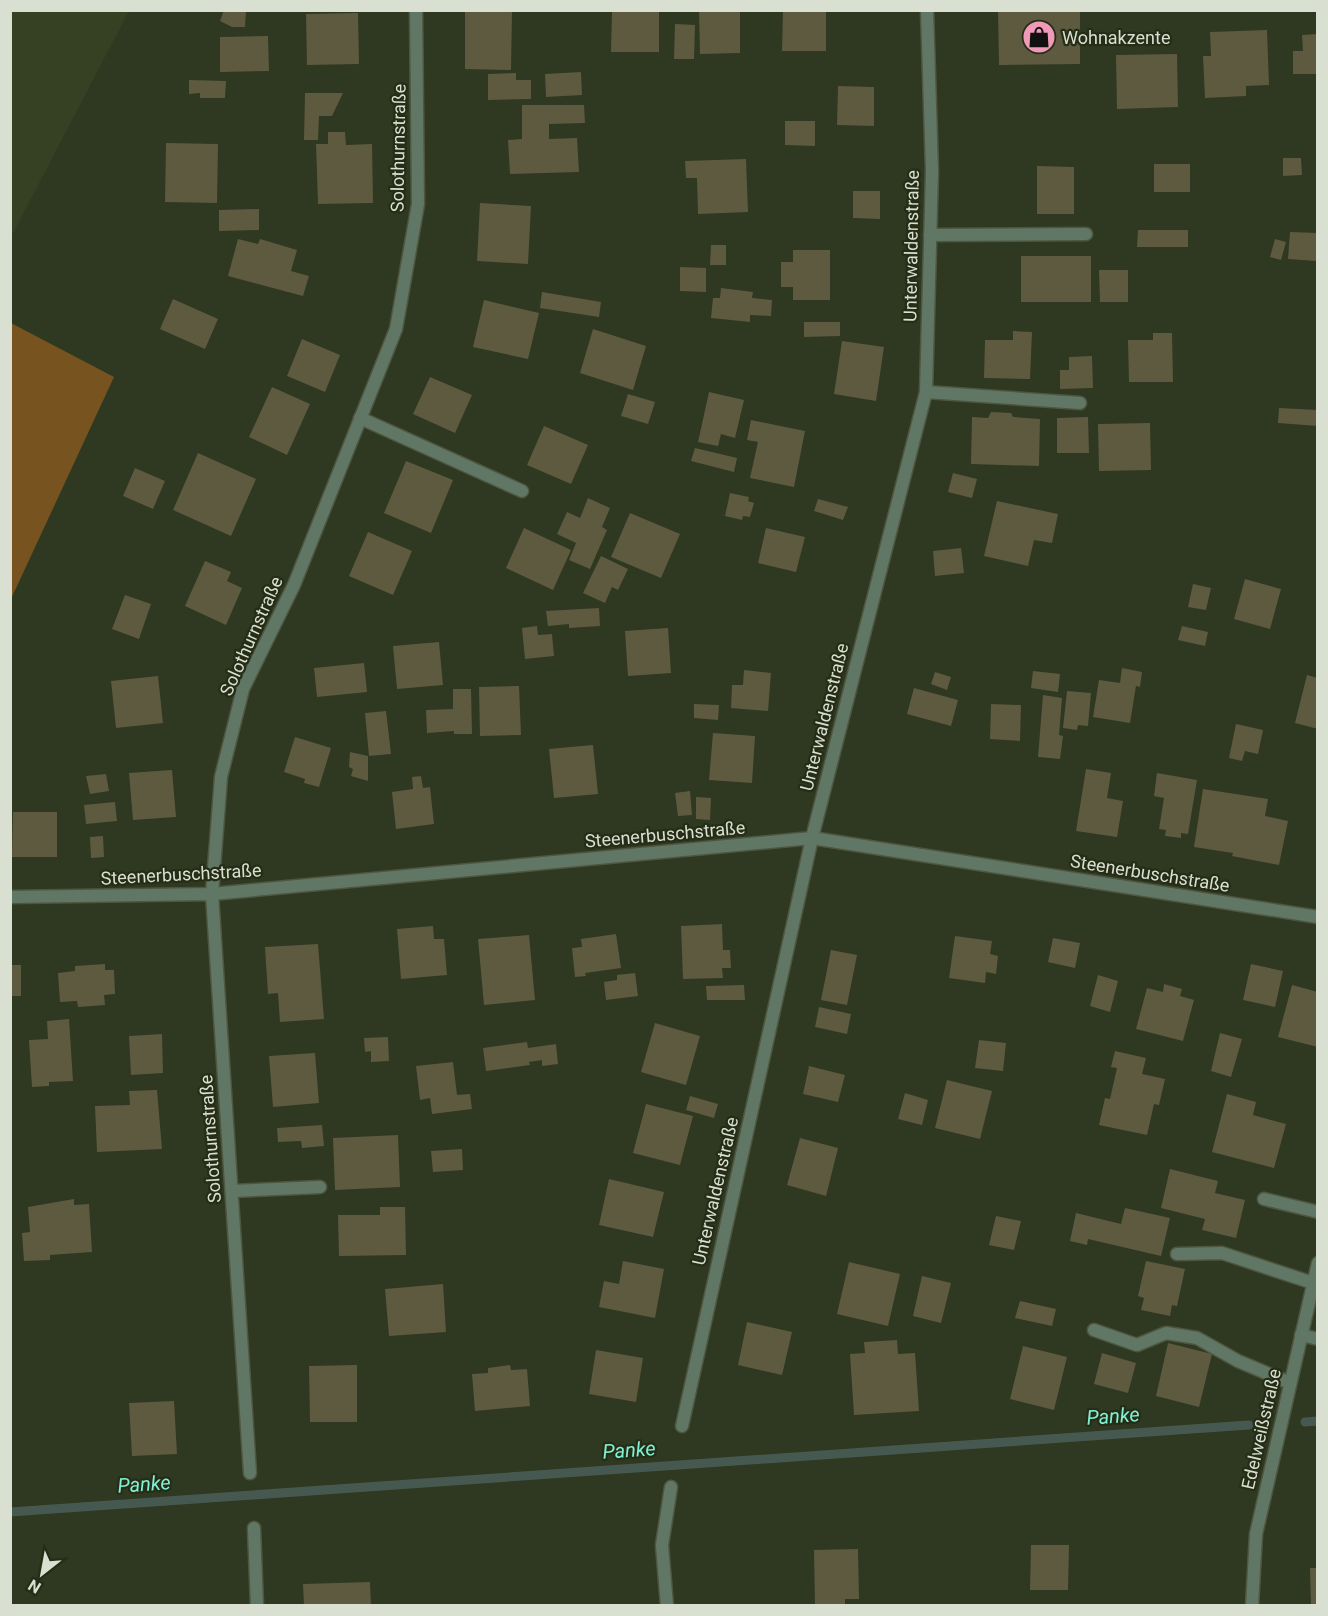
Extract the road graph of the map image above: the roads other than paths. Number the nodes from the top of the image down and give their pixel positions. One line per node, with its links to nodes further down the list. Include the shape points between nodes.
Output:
1 (416, 10): 7 (street, Solothurnstraße, via 418,204 396,329)
2 (927, 10): 4 (street, Unterwaldenstraße)
3 (1086, 234): 4 (street)
4 (930, 235): 5 (street, Unterwaldenstraße)
5 (926, 392): 6 (street); 9 (street, Unterwaldenstraße)
6 (1080, 403)
7 (360, 418): 8 (street); 10 (street, Solothurnstraße, via 294,585 243,689 221,777)
8 (522, 491)
9 (812, 838): 10 (street, Steenerbuschstraße); 12 (street, Steenerbuschstraße); 24 (street, Unterwaldenstraße)
10 (212, 894): 11 (street, Steenerbuschstraße); 14 (street, Solothurnstraße)
11 (10, 897)
12 (1317, 917)
13 (320, 1187): 14 (street)
14 (232, 1191): 25 (street, Solothurnstraße)
15 (1264, 1199): 16 (street)
16 (1317, 1212)
17 (1177, 1254): 19 (street, via 1222,1253)
18 (1317, 1263): 19 (street, Edelweißstraße)
19 (1313, 1283): 21 (street, Edelweißstraße)
20 (1094, 1330): 23 (street, via 1137,1345 1166,1333 1197,1338)
21 (1301, 1335): 22 (street); 23 (street, Edelweißstraße)
22 (1317, 1339)
23 (1290, 1383): 30 (street, Edelweißstraße, via 1256,1533)
24 (682, 1426)
25 (250, 1473)
26 (671, 1487): 29 (street, via 662,1545)
27 (254, 1528): 28 (street)
28 (257, 1605)
29 (667, 1605)
30 (1252, 1605)

